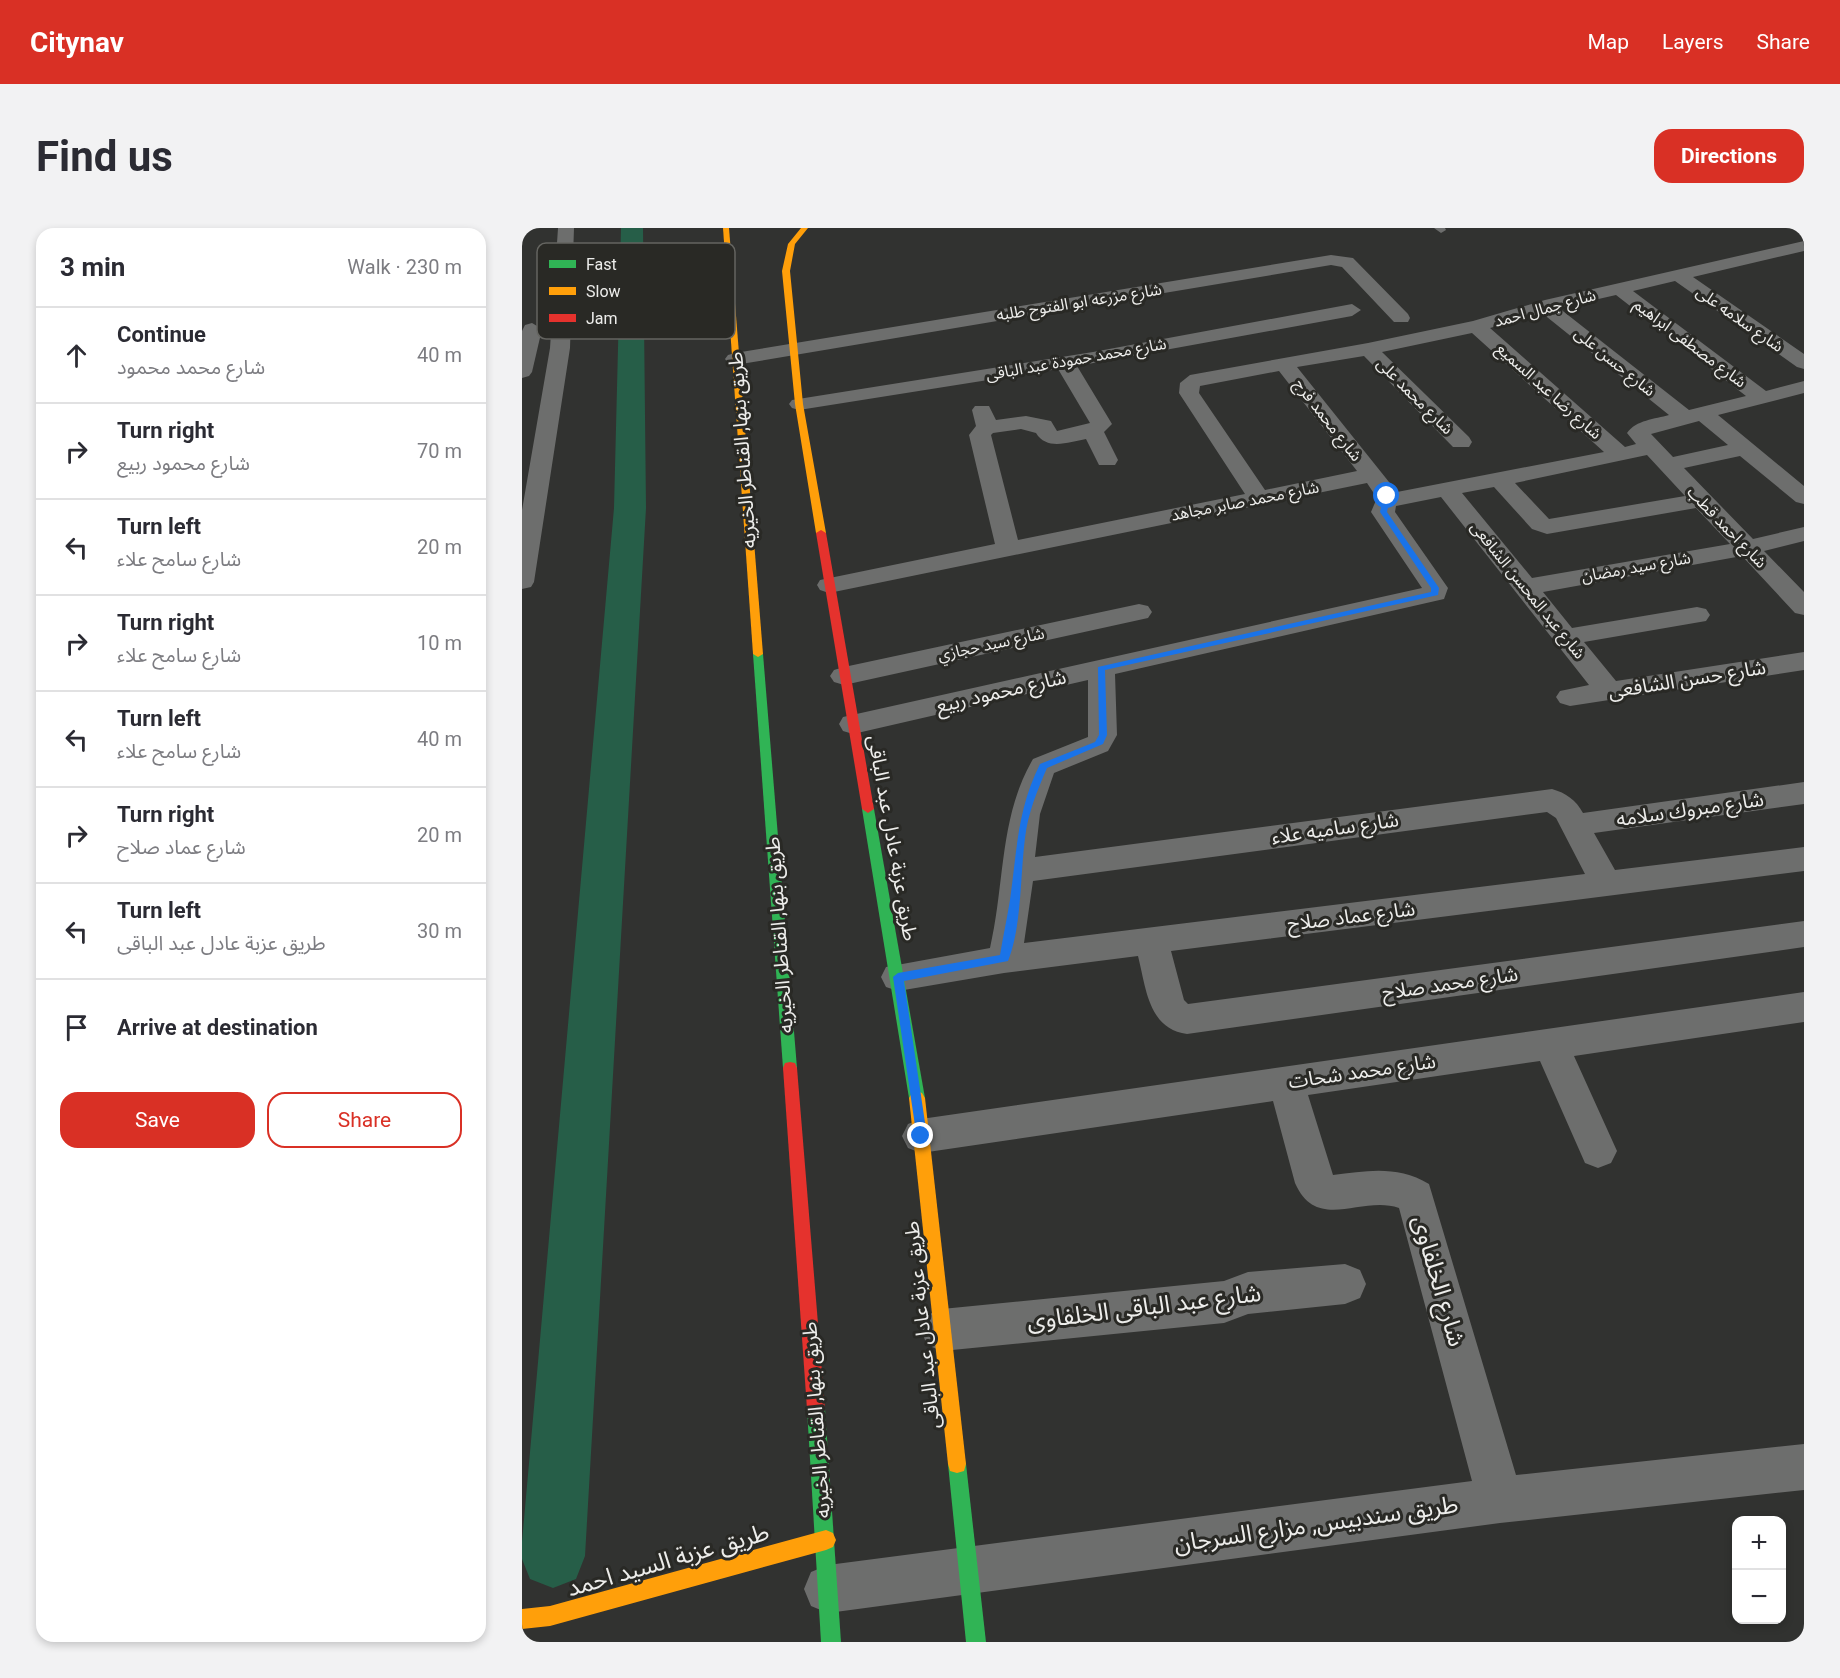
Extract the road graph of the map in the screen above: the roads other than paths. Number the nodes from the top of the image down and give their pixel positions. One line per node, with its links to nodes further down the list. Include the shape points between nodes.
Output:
1 (566, 228): 4 (street)
2 (726, 228): 5 (street, طريق بنها, القناطر الخيريه)
3 (805, 228): 17 (street, طريق عزبة عادل عبد الباقى, via 792,244 786,271)
4 (565, 243)
5 (727, 243)
6 (1804, 246): 7 (street, شارع جمال احمد)
7 (1677, 274): 8 (street, شارع جمال احمد); 22 (street, شارع سلامه على)
8 (1619, 289): 9 (street, شارع جمال احمد); 26 (street, شارع مصطفى ابراهيم)
9 (1545, 306): 13 (street, شارع جمال احمد); 28 (street, شارع حسن على)
10 (1352, 310): 12 (street, شارع محمد حمودة عبد الباقى)
11 (1401, 318): 17 (street, شارع مزرعه ابو الفتوح طلبه, via 1347,262 1330,260)
12 (1276, 324): 20 (street); 21 (street, شارع محمد حمودة عبد الباقى)
13 (1476, 326): 18 (street, شارع جمال احمد); 33 (street, شارع رضا عبد السميع)
14 (532, 329): 24 (street)
15 (560, 339): 46 (street)
16 (734, 339): 19 (street, طريق بنها, القناطر الخيريه)
17 (794, 349): 19 (street, شارع مزرعه ابو الفتوح طلبه); 27 (street, طريق عزبة عادل عبد الباقى)
18 (1368, 349): 20 (street, شارع جمال احمد); 30 (street, شارع محمد على)
19 (735, 359): 77 (street, طريق بنها, القناطر الخيريه)
20 (1308, 360): 23 (street, شارع جمال احمد)
21 (1064, 362): 27 (street, شارع محمد حمودة عبد الباقى); 29 (street, via 1101,424)
22 (1804, 363)
23 (1284, 364): 36 (street, شارع محمد فرج); 40 (street, شارع جمال احمد, via 1197,379 1188,388)
24 (522, 372)
25 (1804, 387): 26 (street)
26 (1761, 397): 28 (street)
27 (800, 404): 47 (street, طريق عزبة عادل عبد الباقى)
28 (1693, 415): 31 (street, via 1641,430 1640,437); 32 (street, شارع حسن على)
29 (1093, 431): 34 (street); 45 (street, via 1054,438 1043,426 985,419 980,435)
30 (1461, 442)
31 (1650, 447): 33 (street); 35 (street, شارع احمد قطب)
32 (1745, 448): 35 (street); 39 (street, شارع حسن على)
33 (1621, 455): 37 (street)
34 (1107, 460)
35 (1667, 465): 42 (street, شارع احمد قطب)
36 (1372, 476): 40 (street, شارع محمد صابر مجاهد); 41 (street)
37 (1499, 479): 38 (street); 42 (street, via 1547,527)
38 (1447, 489): 41 (street); 48 (street, شارع عبد المحسن الشافعى)
39 (1803, 494)
40 (1260, 499): 45 (street, شارع محمد صابر مجاهد)
41 (1391, 499): 54 (street, شارع محمود ربيع, via 1383,512 1435,588 1435,594)
42 (1700, 500): 44 (street, شارع احمد قطب)
43 (1804, 534): 44 (street, شارع سيد رمضان)
44 (1746, 548): 48 (street, شارع سيد رمضان); 49 (street, شارع احمد قطب)
45 (1008, 549): 47 (street, شارع محمد صابر مجاهد)
46 (522, 582)
47 (829, 585): 55 (street, طريق عزبة عادل عبد الباقى)
48 (1527, 587): 52 (street, شارع عبد المحسن الشافعى)
49 (1804, 607)
50 (1139, 612): 55 (street, شارع سيد حجازي)
51 (1697, 615): 52 (street)
52 (1565, 636): 56 (street, شارع عبد المحسن الشافعى)
53 (1804, 661): 56 (street, شارع حسن الشافعى)
54 (1101, 668): 58 (street, شارع محمود ربيع); 62 (street, via 1103,735 1090,749 1043,766 1028,803)
55 (844, 676): 58 (street, طريق عزبة عادل عبد الباقى)
56 (1609, 691): 57 (street, شارع حسن الشافعى)
57 (1570, 697)
58 (853, 724): 67 (street, طريق عزبة عادل عبد الباقى)
59 (1804, 793): 60 (street, شارع مبروك سلامه)
60 (1575, 825): 62 (street, شارع ساميه علاء, via 1561,804 1542,801); 63 (street, شارع ساميه علاء)
61 (1804, 859): 63 (street, شارع عماد صلاح)
62 (1017, 871): 66 (street)
63 (1606, 884): 65 (street, شارع عماد صلاح)
64 (1804, 934): 65 (street, شارع محمد صلاح, via 1188,1019 1179,1018 1169,1007)
65 (1151, 941): 66 (street, شارع عماد صلاح)
66 (1004, 958): 67 (street, شارع عماد صلاح)
67 (898, 977): 71 (street, طريق عزبة عادل عبد الباقى)
68 (1804, 1007): 69 (street, شارع محمد شحات)
69 (1551, 1044): 70 (street, شارع محمد شحات); 72 (street)
70 (1286, 1082): 71 (street, شارع محمد شحات); 76 (street, شارع الخلفاوى, via 1310,1174 1322,1190 1332,1193 1396,1188 1415,1197)
71 (921, 1136): 74 (street, طريق عزبة عادل عبد الباقى)
72 (1598, 1151)
73 (1345, 1284): 74 (street, شارع عبد الباقى الخلفاوى, via 1248,1293 1224,1302)
74 (942, 1330): 78 (street, طريق عزبة عادل عبد الباقى)
75 (1804, 1467): 76 (street, طريق سندبيس, مزارع السرجان)
76 (1500, 1500): 78 (street, طريق سندبيس, مزارع السرجان)
77 (826, 1540): 79 (street, طريق بنها, القناطر الخيريه); 80 (street, طريق عزبة السيد احمد, via 549,1616)
78 (968, 1570): 79 (street, طريق سندبيس, مزارع السرجان); 82 (street)
79 (828, 1588): 81 (street, طريق بنها, القناطر الخيريه)
80 (522, 1619)
81 (831, 1642)
82 (976, 1642)

